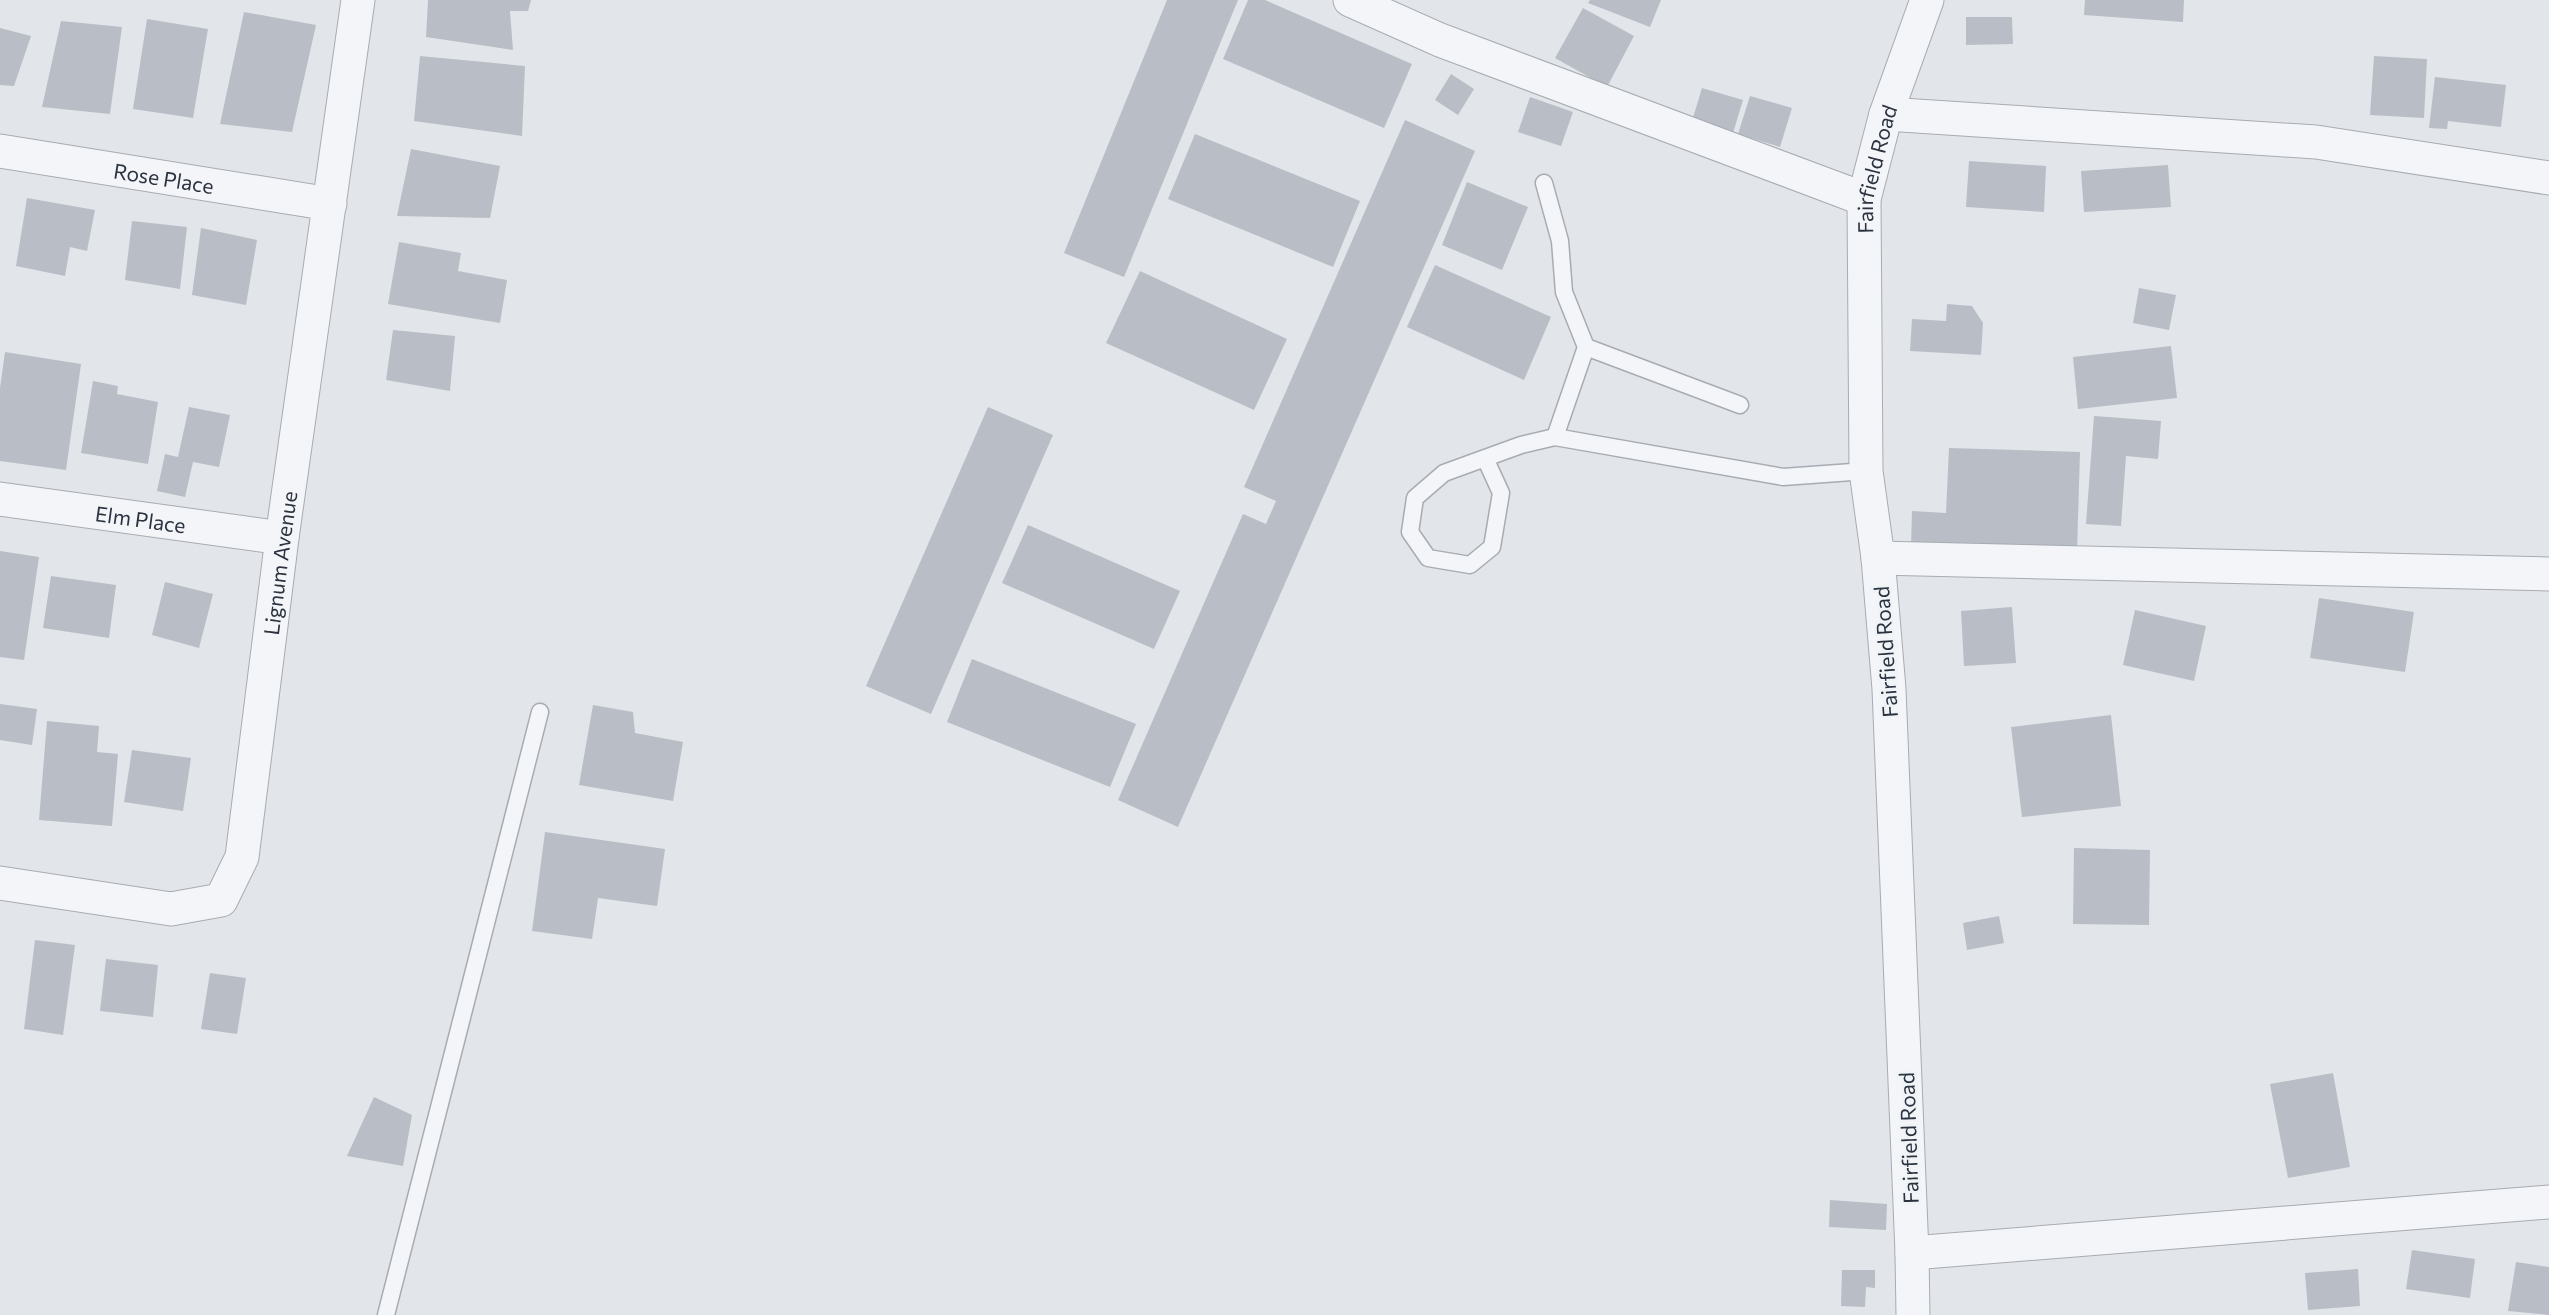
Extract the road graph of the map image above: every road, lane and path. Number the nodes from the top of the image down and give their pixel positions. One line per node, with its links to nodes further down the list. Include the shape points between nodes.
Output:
1 (358, 0): 9 (street, Lignum Avenue)
2 (1350, 0): 8 (street, via 1440,40)
3 (1927, 0): 4 (street, Fairfield Road)
4 (1886, 114): 6 (street, via 2316,141); 8 (street, Fairfield Road)
5 (0, 151): 9 (street, Rose Place)
6 (2549, 178)
7 (1544, 183): 10 (lane, via 1560,241 1564,292)
8 (1864, 199): 14 (street, Fairfield Road)
9 (330, 204): 16 (street, Lignum Avenue)
10 (1586, 347): 11 (lane); 12 (lane)
11 (1740, 405)
12 (1555, 437): 13 (lane); 14 (lane, via 1783,477)
13 (1485, 458): 13 (lane, via 1444,473 1415,498 1410,532 1428,558 1470,565 1492,547 1501,493)
14 (1866, 471): 17 (street, Fairfield Road)
15 (0, 499): 16 (street, Elm Place)
16 (282, 538): 20 (street, Lignum Avenue, via 242,857 220,900 171,909)
17 (1878, 558): 18 (street); 22 (street, Fairfield Road, via 1889,689)
18 (2549, 574)
19 (540, 712): 23 (lane)
20 (0, 883)
21 (2549, 1202): 22 (street)
22 (1912, 1253): 24 (street, Fairfield Road)
23 (386, 1315)
24 (1913, 1315)

